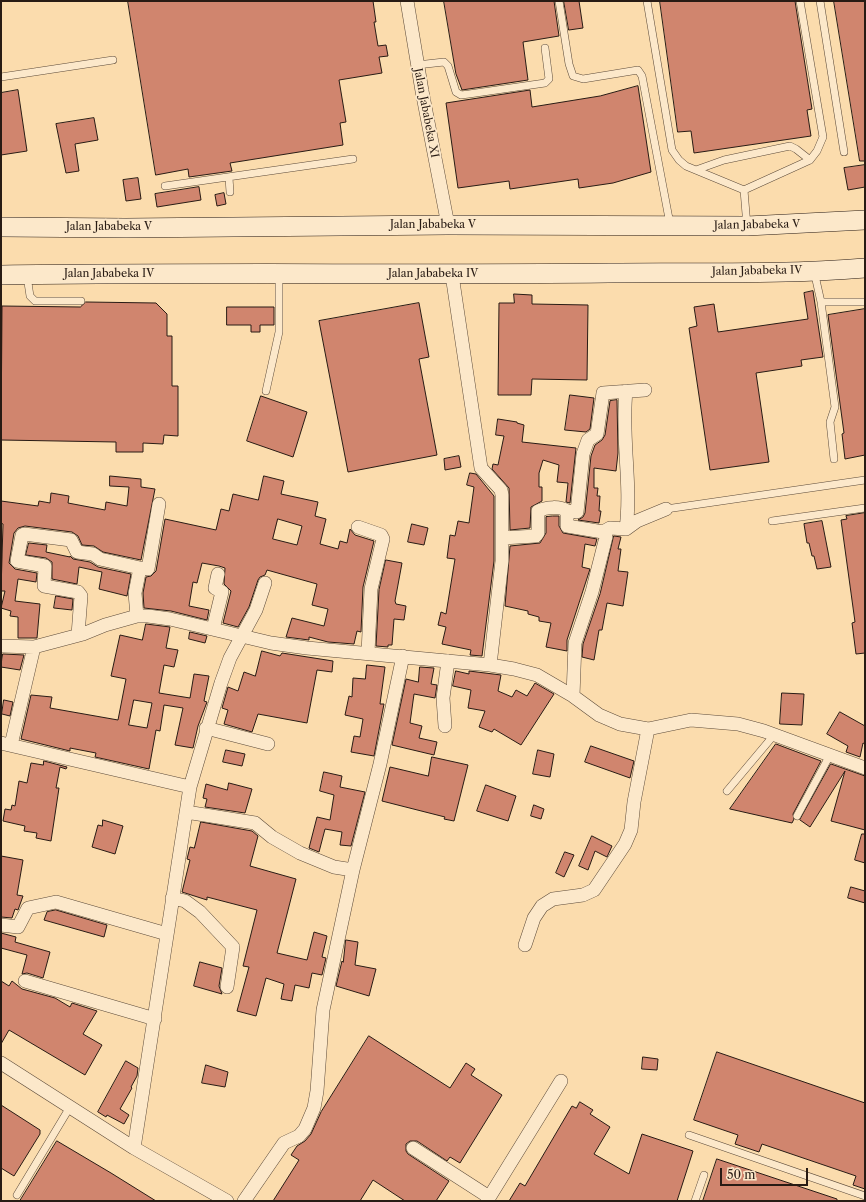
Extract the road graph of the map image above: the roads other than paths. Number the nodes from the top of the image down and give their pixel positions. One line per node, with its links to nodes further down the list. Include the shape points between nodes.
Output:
1 (407, 1): 8 (street, Jalan Jababeka XI)
2 (559, 1): 20 (lane, via 572,76 583,79 638,70 642,76)
3 (647, 1): 13 (lane, via 672,150 679,160)
4 (800, 1): 12 (lane, via 822,137 817,151)
5 (820, 1): 10 (lane)
6 (545, 48): 8 (lane, via 549,79 545,83 465,94 458,94 454,90 446,63)
7 (113, 60): 9 (lane)
8 (417, 65): 19 (street, Jalan Jababeka XI)
9 (1, 76)
10 (844, 152)
11 (353, 159): 14 (lane)
12 (810, 160): 13 (lane, via 790,146 724,160); 16 (lane)
13 (696, 170): 16 (lane)
14 (229, 178): 15 (lane); 17 (lane)
15 (165, 186)
16 (744, 190): 21 (lane)
17 (230, 192)
18 (865, 220): 21 (street, Jalan Jababeka V)
19 (448, 225): 20 (street, Jalan Jababeka V); 22 (street, Jalan Jababeka V)
20 (670, 225): 21 (street, Jalan Jababeka V)
21 (747, 226)
22 (1, 227)
23 (865, 268): 24 (street, Jalan Jababeka IV)
24 (814, 270): 28 (street, Jalan Jababeka IV); 30 (lane)
25 (279, 272): 27 (street, Jalan Jababeka IV); 28 (street, Jalan Jababeka IV); 33 (lane, via 279,332)
26 (1, 275): 27 (street, Jalan Jababeka IV)
27 (27, 275): 29 (lane, via 30,296 35,301)
28 (452, 275): 45 (street, via 482,468 502,492)
29 (81, 301)
30 (821, 302): 31 (lane); 35 (lane, via 835,408 830,422)
31 (865, 302)
32 (645, 390): 34 (street)
33 (266, 391)
34 (626, 391): 40 (street, via 603,393 597,434 588,440 583,454 577,512); 43 (street, via 624,437 629,485)
35 (834, 459)
36 (865, 480): 39 (lane)
37 (159, 504): 46 (street, via 148,569)
38 (865, 508): 41 (lane)
39 (666, 509): 43 (street, via 637,521)
40 (567, 512): 44 (street, via 567,526); 45 (street, via 562,508 542,509 538,511 536,536)
41 (772, 522)
42 (358, 527): 55 (street, via 381,535 383,539 371,589)
43 (626, 529): 44 (street, via 610,528)
44 (603, 532): 59 (street, via 606,537 601,557 575,643)
45 (502, 538): 58 (street, via 502,561)
46 (140, 568): 49 (street, via 135,593); 51 (street, via 77,552 71,540 22,535 17,561 45,566 44,586 78,592 81,596)
47 (218, 574): 50 (street, via 215,588 222,592)
48 (265, 583): 52 (street, via 256,610)
49 (137, 616): 50 (street, via 170,619); 51 (street)
50 (213, 629): 52 (street)
51 (78, 635): 54 (street)
52 (243, 636): 55 (street, via 270,643); 61 (street, via 230,658)
53 (1, 646): 54 (street)
54 (34, 647): 64 (street)
55 (368, 653): 56 (street)
56 (403, 656): 57 (street); 72 (street, via 380,764)
57 (448, 661): 58 (street); 60 (street, via 443,698)
58 (490, 665): 59 (street, via 537,675)
59 (573, 696): 62 (street, via 610,721)
60 (445, 726)
61 (206, 728): 65 (street); 68 (street)
62 (648, 728): 63 (street, via 700,720 738,724); 76 (street, via 631,830 625,844 594,890 588,894 553,899 542,906 534,918)
63 (774, 735): 66 (street); 69 (lane)
64 (6, 744): 68 (street)
65 (268, 744)
66 (830, 754): 67 (street); 71 (lane)
67 (865, 768)
68 (190, 787): 70 (street)
69 (727, 790)
70 (186, 812): 72 (street, via 255,823 272,837 300,853 334,867); 73 (street)
71 (797, 816)
72 (353, 870): 91 (street, via 323,1010 314,1108 305,1129 299,1136 284,1143)
73 (172, 898): 75 (street); 78 (street, via 185,901 200,912 232,947)
74 (1, 925): 75 (street, via 18,927 28,908 56,902)
75 (167, 934): 79 (street)
76 (525, 945)
77 (25, 981): 79 (street)
78 (227, 987)
79 (155, 1019): 84 (street)
80 (1, 1063): 82 (street)
81 (561, 1081): 89 (street)
82 (70, 1107): 84 (street); 87 (lane)
83 (689, 1135): 88 (lane)
84 (134, 1148): 90 (street)
85 (413, 1148): 89 (street)
86 (704, 1175): 92 (lane)
87 (17, 1195)
88 (865, 1196)
89 (488, 1199)
90 (227, 1201)
91 (244, 1201)
92 (695, 1201)

